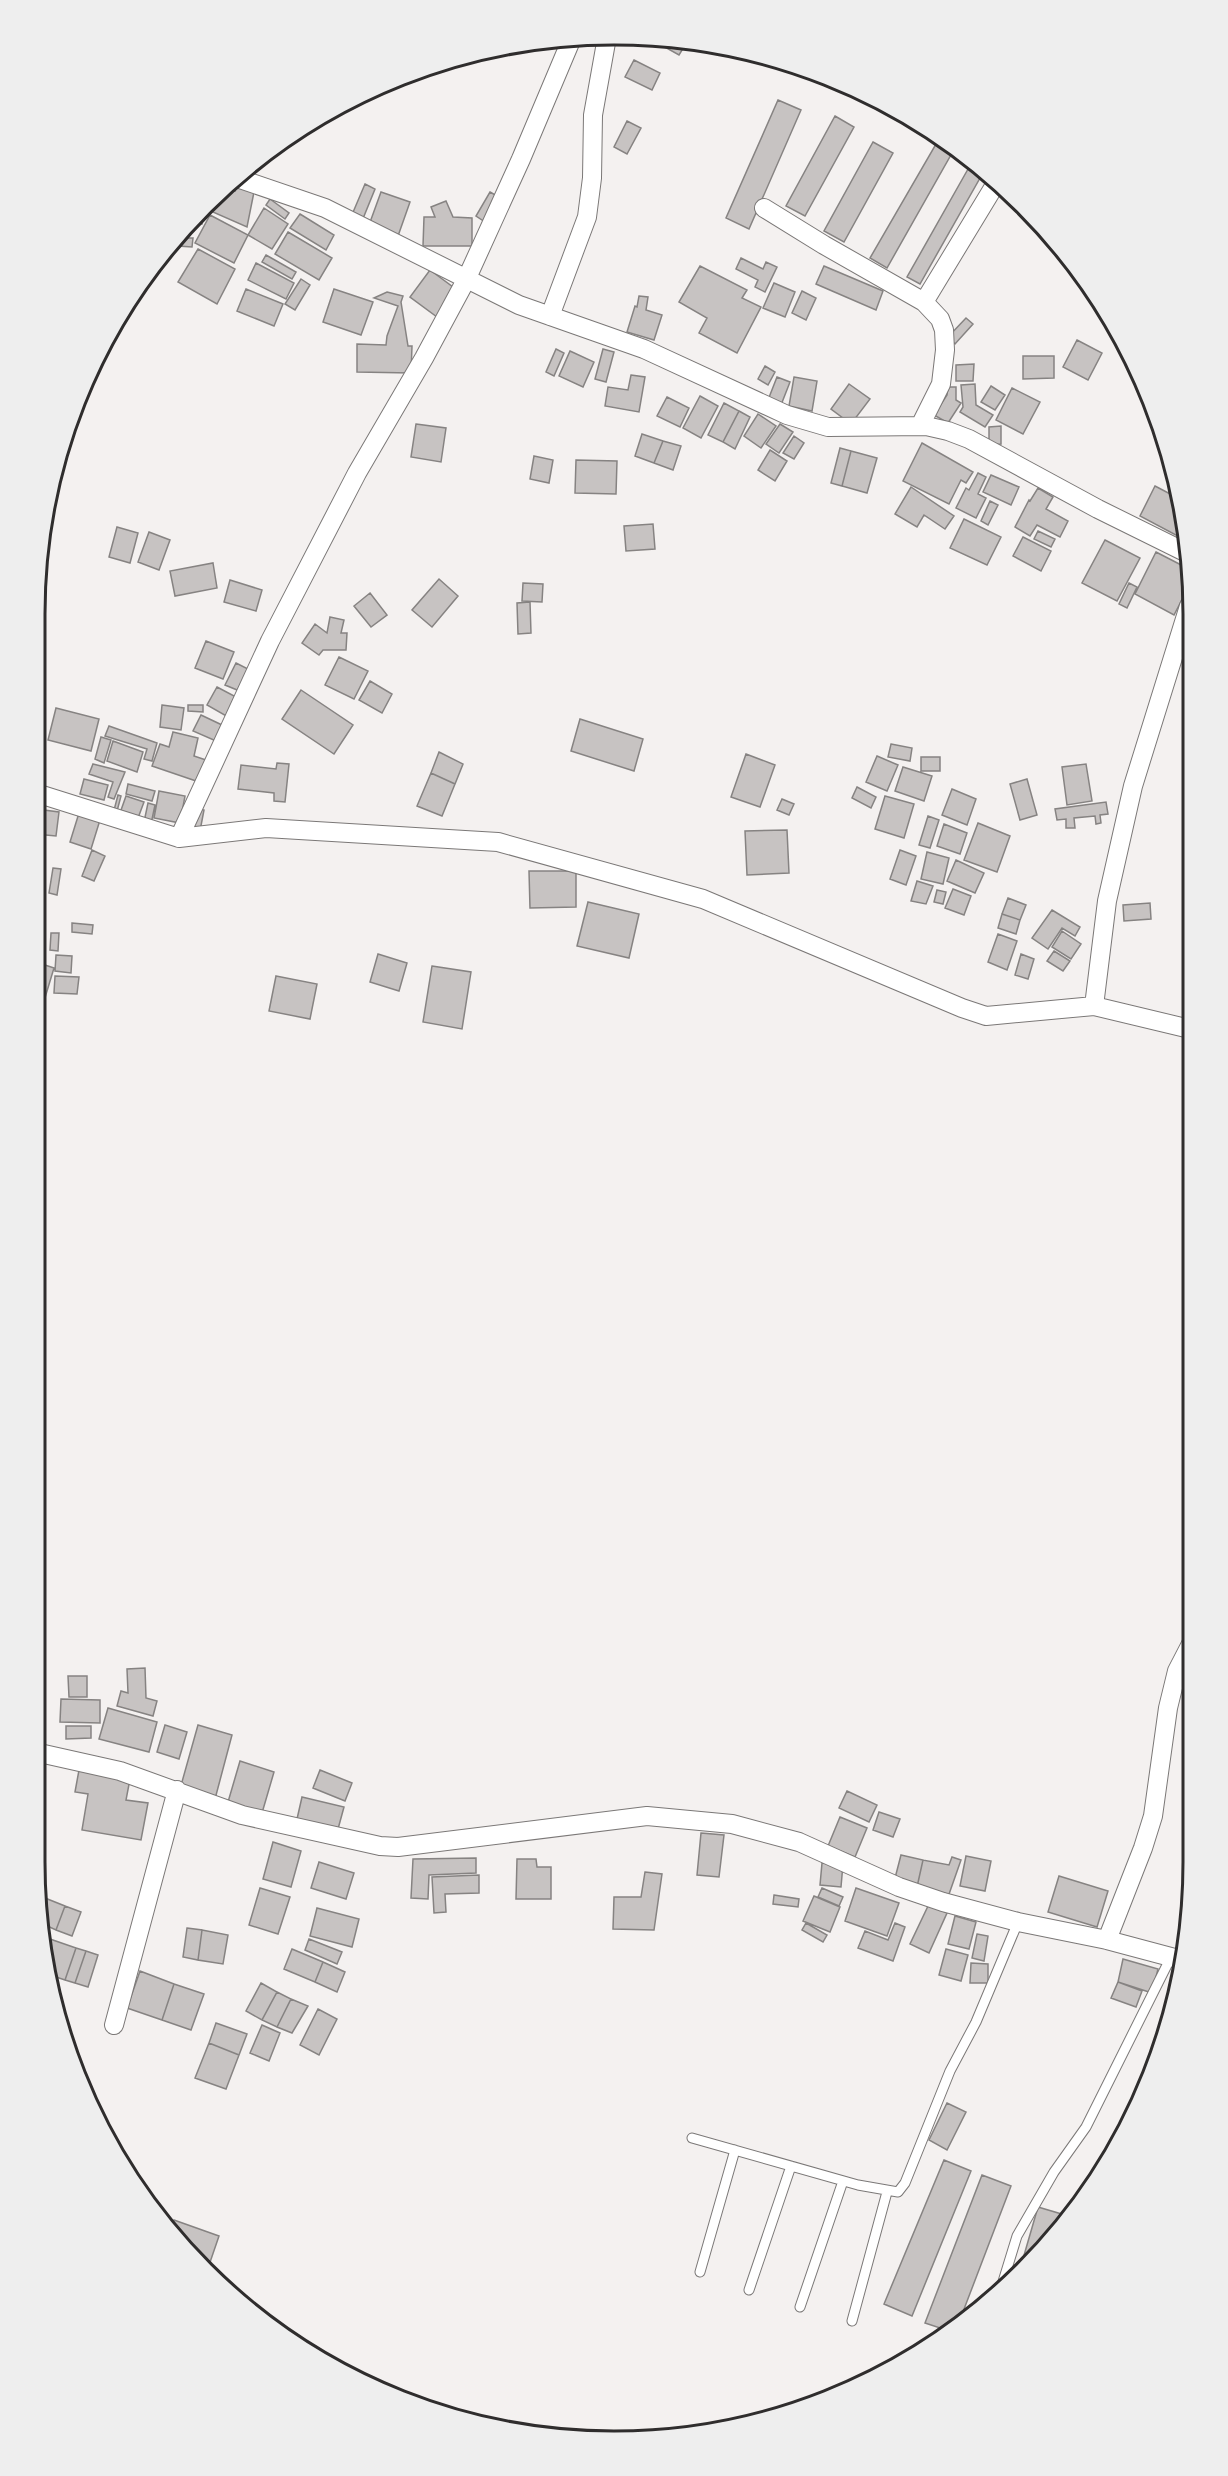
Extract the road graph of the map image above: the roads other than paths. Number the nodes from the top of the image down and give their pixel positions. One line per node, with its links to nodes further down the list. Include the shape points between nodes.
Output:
1 (606, 45): 8 (street, via 593,115 587,216)
2 (568, 47): 6 (street)
3 (245, 181): 6 (street, via 325,208)
4 (992, 189): 7 (street)
5 (764, 208): 7 (street)
6 (466, 280): 8 (street); 13 (street, via 357,473 281,620)
7 (924, 302): 9 (street, via 944,330 945,350 941,384)
8 (550, 316): 9 (street, via 644,349 778,411 817,424 849,428)
9 (920, 426): 10 (street, via 948,430 969,439)
10 (1179, 549)
11 (1183, 625): 14 (street, via 1133,786 1107,901)
12 (45, 796): 13 (street)
13 (179, 838): 14 (street, via 266,828 498,842 703,899 986,1016)
14 (1094, 1006): 15 (street)
15 (1183, 1027)
16 (1183, 1659): 20 (street, via 1168,1707 1153,1816)
17 (45, 1754): 18 (street, via 120,1771)
18 (177, 1790): 19 (street, via 242,1815 309,1832 398,1847 647,1816 732,1824 799,1842 899,1887); 23 (street)
19 (1018, 1922): 20 (street); 28 (lane, via 902,2189)
20 (1107, 1940): 21 (street)
21 (1174, 1958)
22 (1174, 1962): 30 (lane, via 1086,2127 1017,2236)
23 (114, 2025)
24 (692, 2138): 25 (lane)
25 (735, 2150): 26 (lane); 29 (lane)
26 (791, 2166): 27 (lane); 31 (lane)
27 (843, 2181): 28 (lane); 32 (lane)
28 (887, 2192): 33 (lane)
29 (700, 2272)
30 (1005, 2274)
31 (749, 2290)
32 (800, 2307)
33 (852, 2321)

